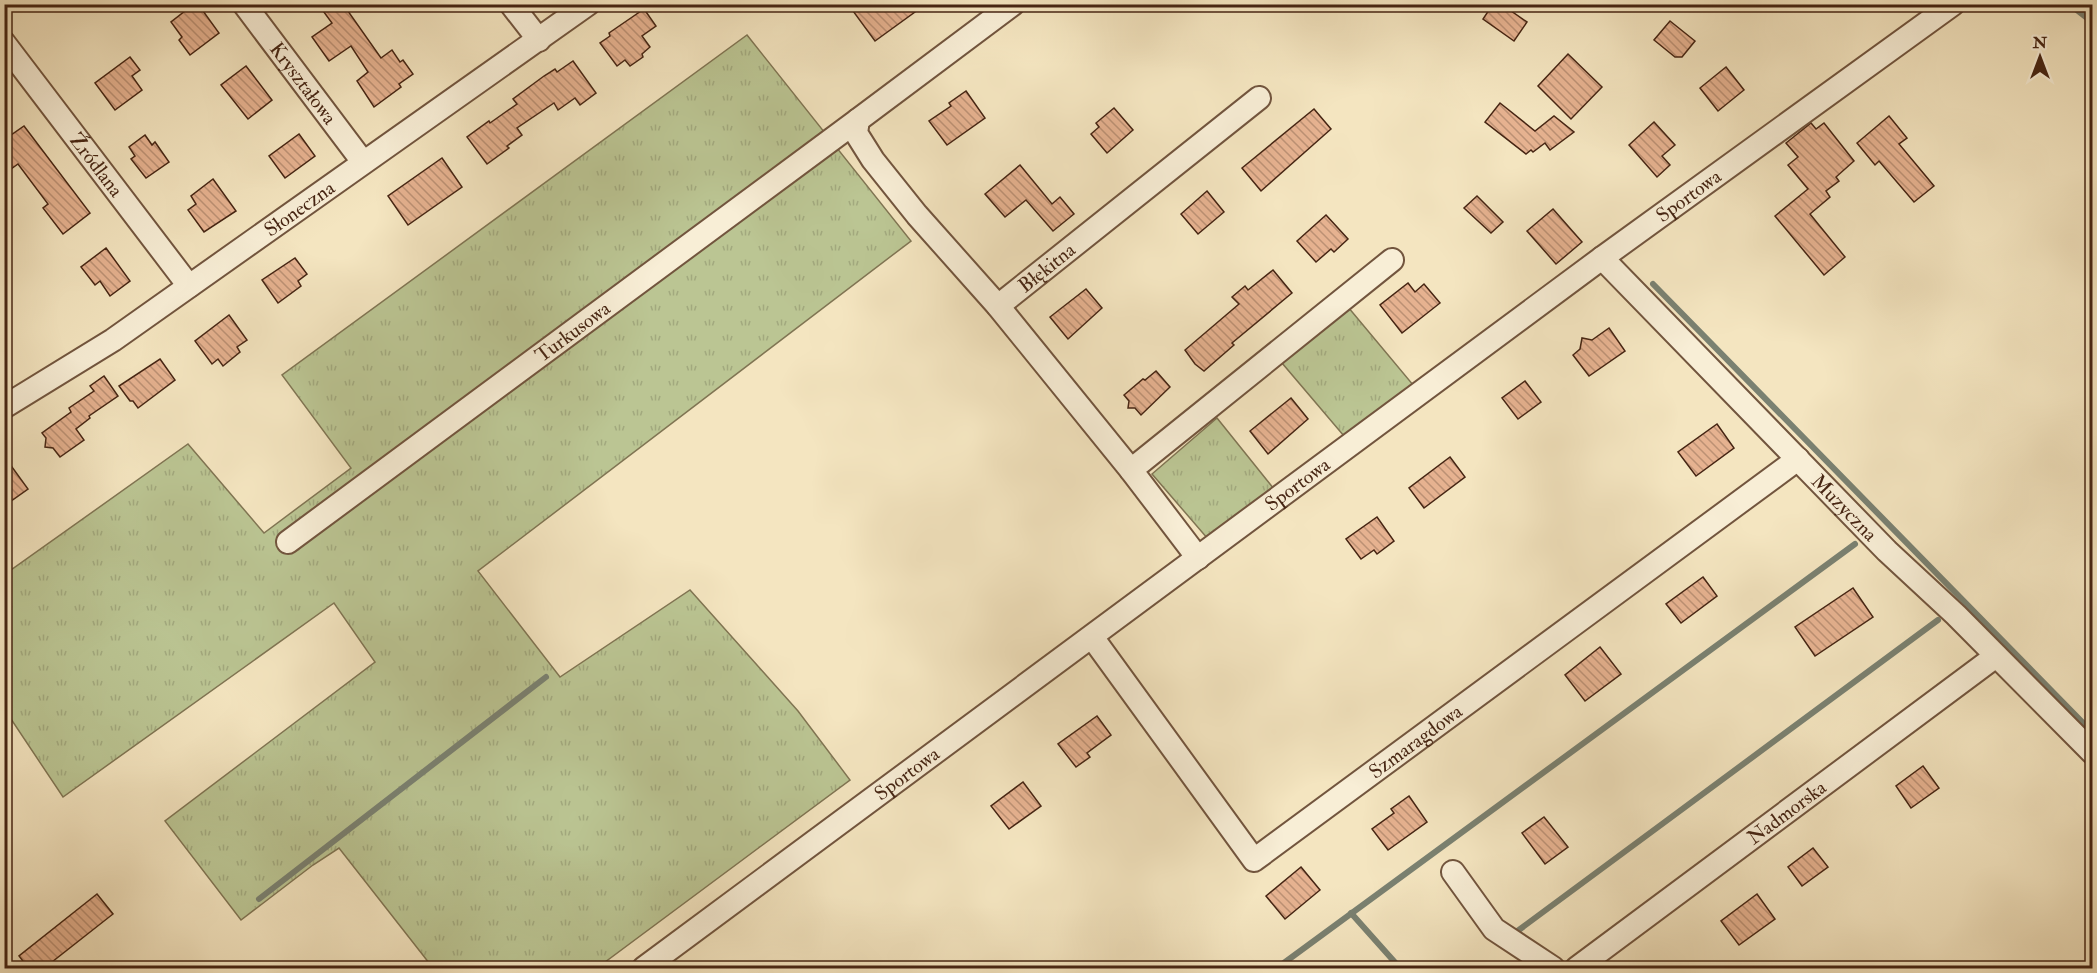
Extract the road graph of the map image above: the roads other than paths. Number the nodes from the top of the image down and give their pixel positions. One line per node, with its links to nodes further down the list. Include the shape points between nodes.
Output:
1 (244, 4): 10 (street, Kryształowa)
2 (511, 4): 6 (street)
3 (588, 4): 6 (street, Słoneczna)
4 (1013, 4): 9 (street, Turkusowa)
5 (1953, 4): 11 (street, Sportowa)
6 (539, 40): 10 (street, Słoneczna)
7 (4, 43): 13 (street, Źródlana)
8 (1259, 98): 14 (street, Błękitna)
9 (858, 120): 14 (street, via 856,133 873,160); 18 (street, Turkusowa)
10 (363, 162): 13 (street, Słoneczna)
11 (1602, 258): 16 (street, Muzyczna); 19 (street, Sportowa)
12 (1392, 261): 17 (street)
13 (189, 286): 15 (street, Słoneczna, via 112,340)
14 (998, 306): 17 (street, Błękitna)
15 (7, 401)
16 (1798, 459): 20 (street, Szmaragdowa, via 1254,860); 21 (street, Muzyczna)
17 (1131, 470): 19 (street, Błękitna)
18 (288, 542)
19 (1198, 558): 20 (street, Sportowa)
20 (1092, 637): 24 (street, Sportowa)
21 (1996, 656): 22 (street, Muzyczna); 26 (street, Nadmorska)
22 (2092, 752)
23 (1453, 872): 25 (street, via 1494,929)
24 (644, 969)
25 (1553, 969)
26 (1577, 969)

